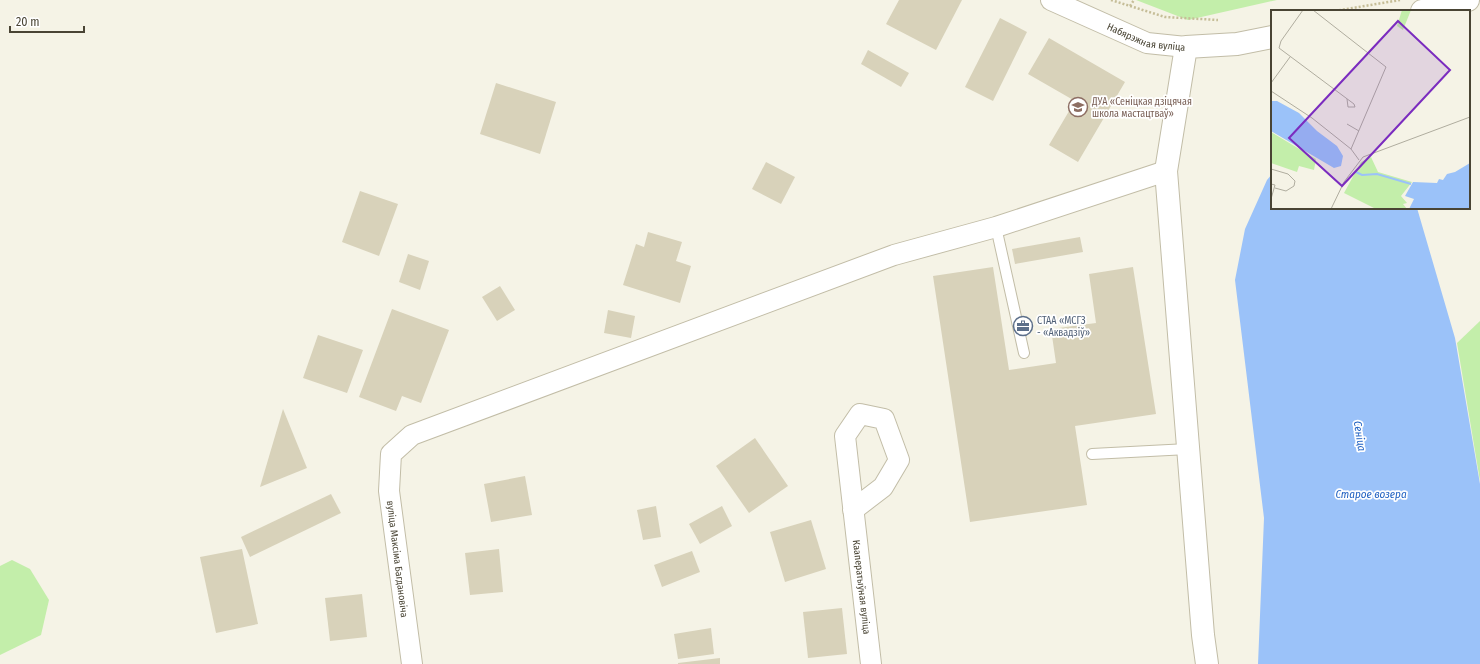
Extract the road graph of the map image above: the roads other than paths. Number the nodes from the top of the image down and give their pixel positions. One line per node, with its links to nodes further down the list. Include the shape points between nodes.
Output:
1 (1051, 0): 5 (street, Набярэжная вуліца, via 1147,43)
2 (1468, 0): 3 (street)
3 (1427, 10)
4 (1271, 37): 5 (street, Набярэжная вуліца, via 1237,44)
5 (1186, 47): 6 (street)
6 (1166, 171): 7 (street); 9 (street)
7 (996, 227): 8 (lane); 12 (street, вуліца Максіма Багдановіча, via 894,255 412,435 391,454 389,491)
8 (1024, 353)
9 (1188, 449): 10 (lane); 14 (street, via 1202,635)
10 (1092, 454)
11 (854, 510): 13 (street, Кааператыўная вуліца)
12 (412, 664)
13 (871, 664)
14 (1207, 664)

